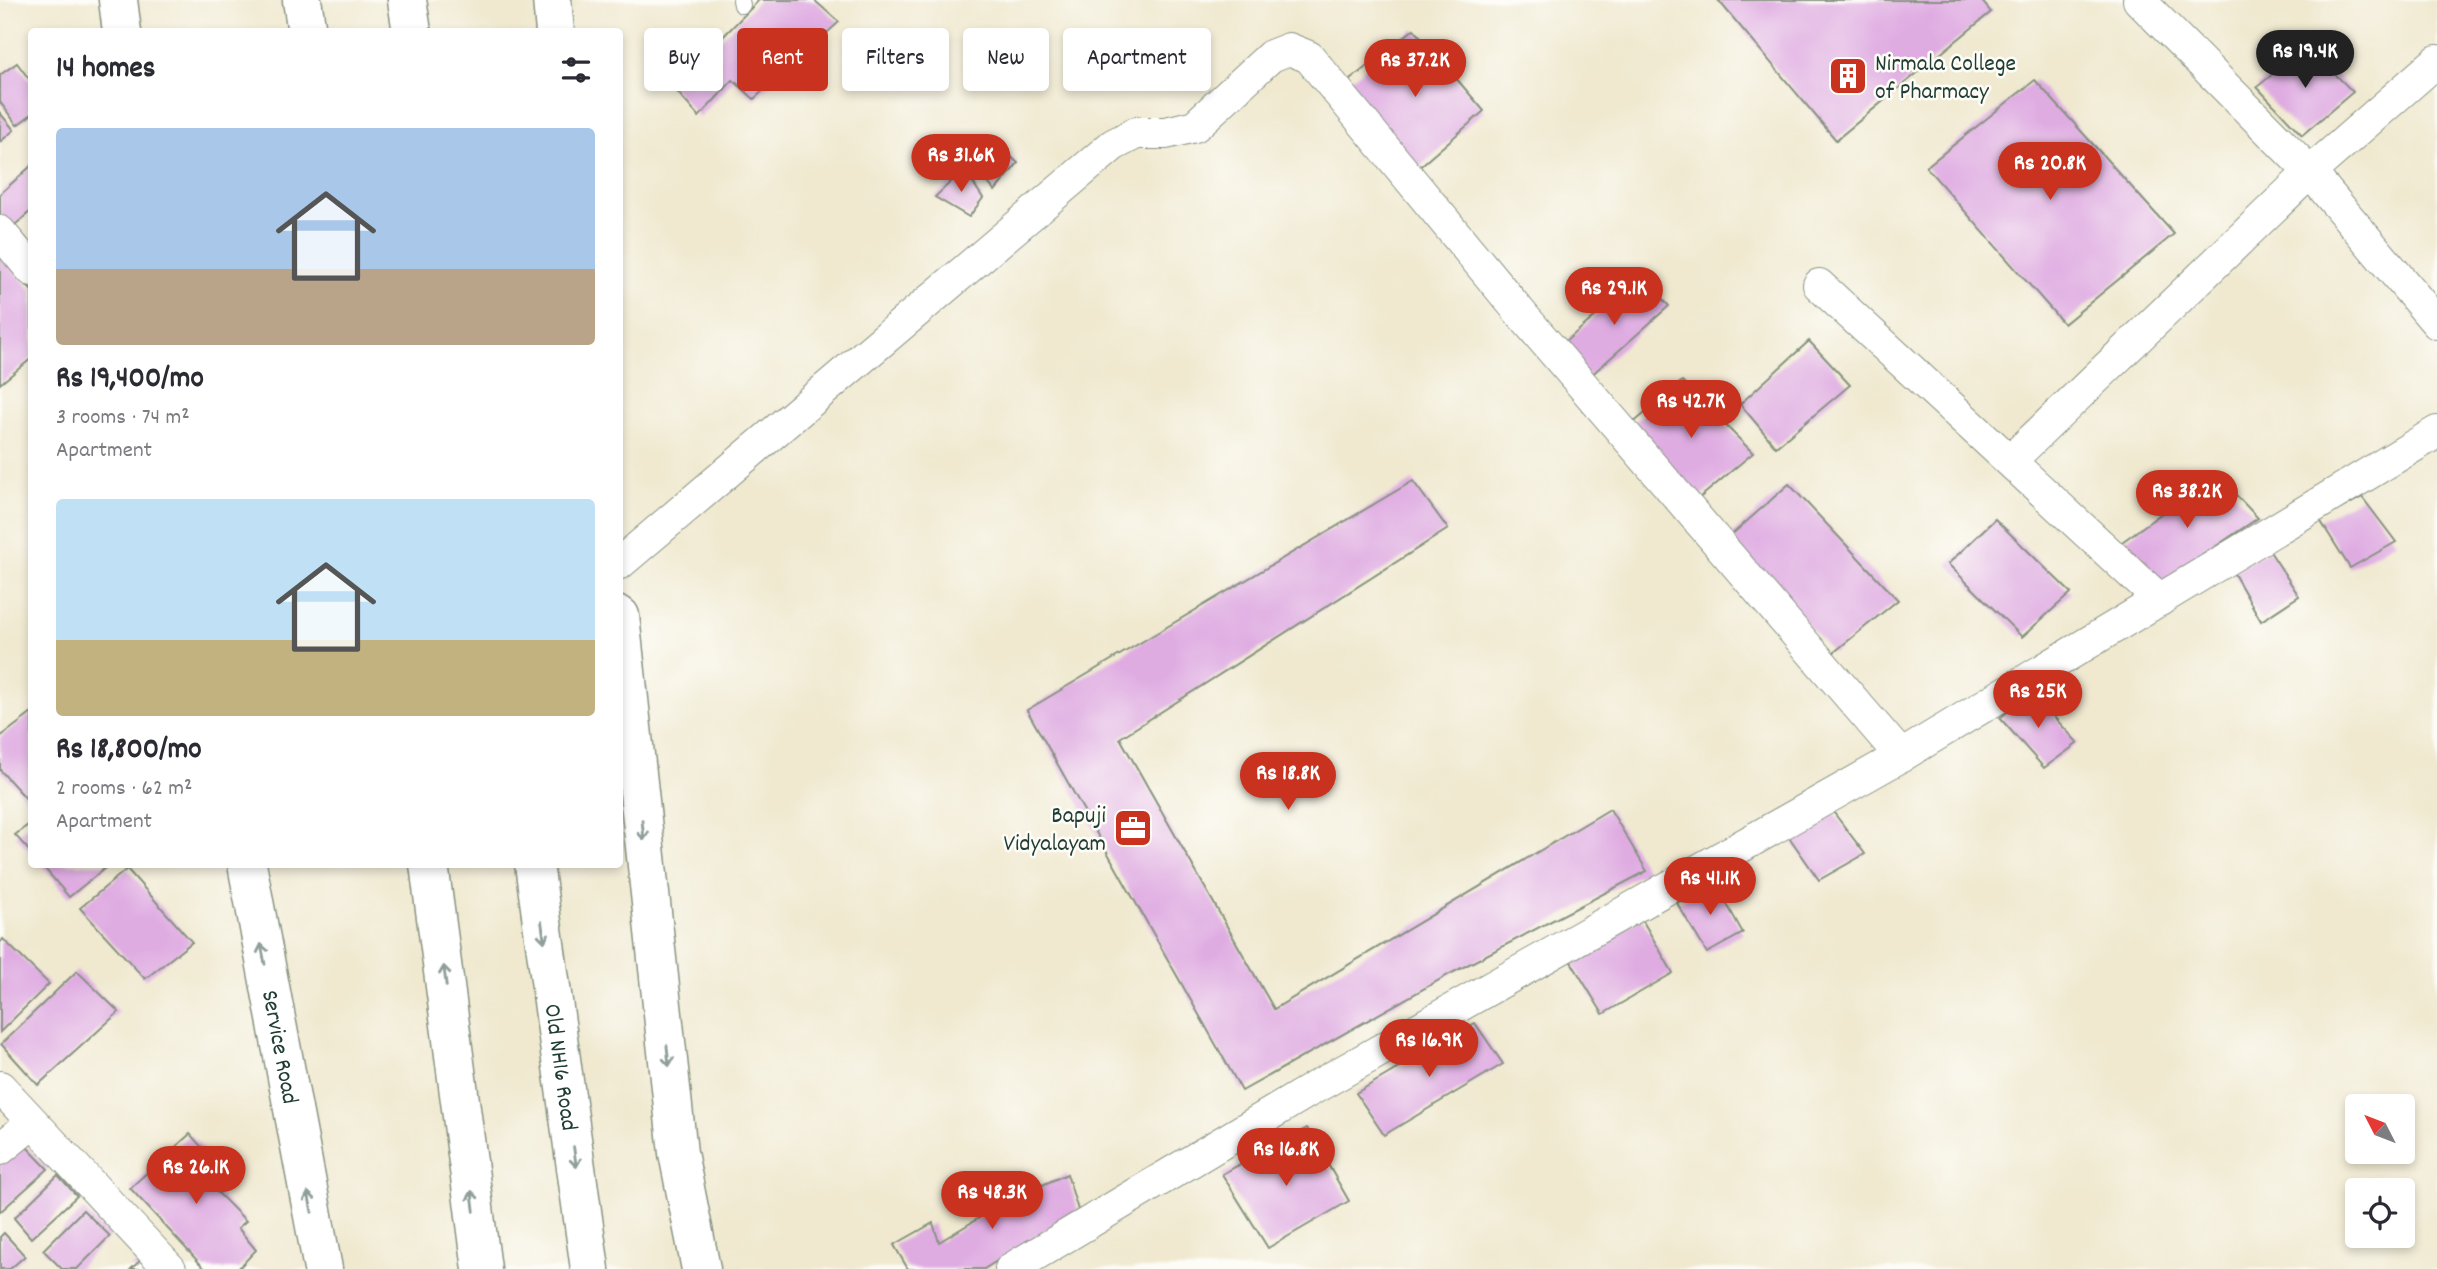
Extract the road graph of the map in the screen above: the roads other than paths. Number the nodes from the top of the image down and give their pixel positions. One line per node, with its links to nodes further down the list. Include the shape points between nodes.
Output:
1 (96, 0): 6 (street)
2 (302, 0): 7 (street)
3 (407, 0): 8 (street)
4 (552, 0): 9 (street)
5 (2139, 0): 11 (street)
6 (121, 20)
7 (306, 28)
8 (411, 28)
9 (555, 28)
10 (2437, 61): 11 (street)
11 (2310, 173): 15 (street); 17 (street)
12 (0, 232): 13 (street)
13 (28, 265)
14 (1819, 285): 17 (street)
15 (2437, 323)
16 (2437, 432): 19 (street)
17 (2011, 460): 19 (street)
18 (623, 560): 21 (street, via 1113,145 1136,133 1167,133 1195,126 1271,56 1289,49 1309,57 1523,316)
19 (2160, 600): 21 (street)
20 (623, 644): 32 (street, one-way to 32, via 678,1153)
21 (1901, 756): 33 (street, via 1312,1089)
22 (248, 868): 29 (street, Service Road, one-way to 22)
23 (430, 868): 30 (street, one-way to 23)
24 (535, 868): 31 (street, Old NH16 Road, one-way to 31)
25 (0, 1087): 26 (street)
26 (32, 1124): 27 (street); 28 (street)
27 (0, 1149)
28 (170, 1269)
29 (323, 1269)
30 (482, 1269)
31 (590, 1269)
32 (701, 1269)
33 (1011, 1269)

